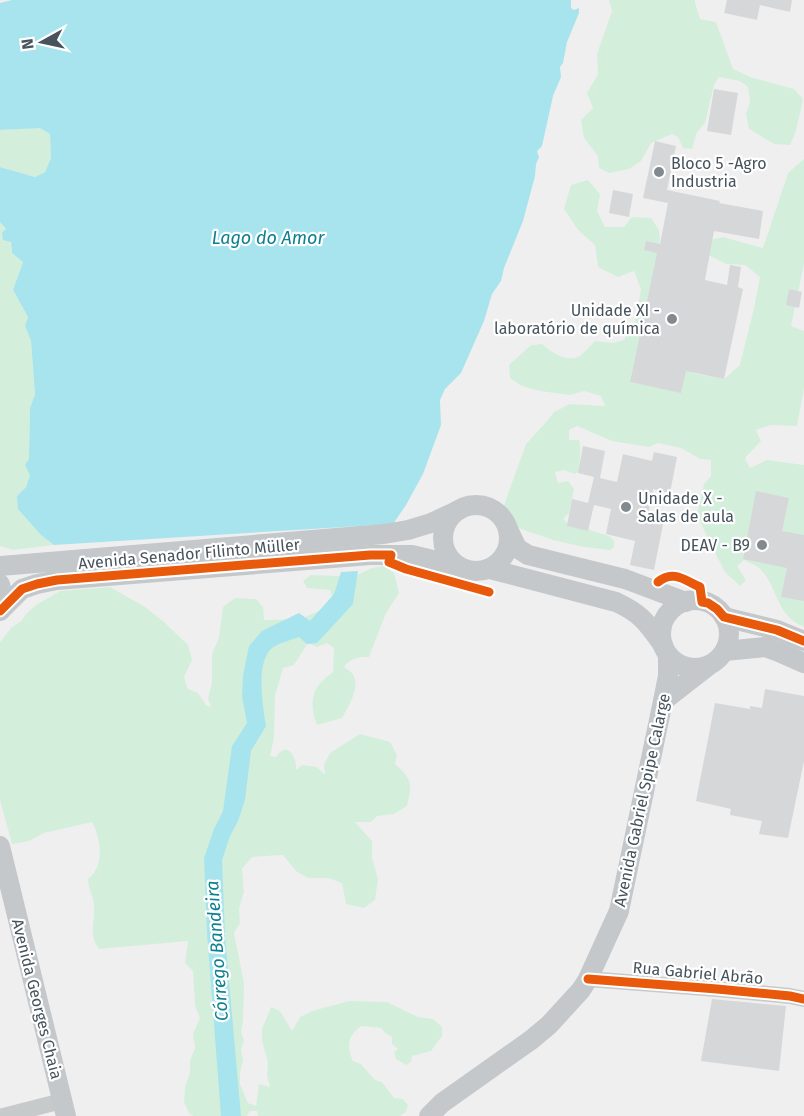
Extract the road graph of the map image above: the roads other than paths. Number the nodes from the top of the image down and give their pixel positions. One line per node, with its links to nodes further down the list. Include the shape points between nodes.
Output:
1 (459, 510): 2 (main road, via 485,506 500,515); 3 (main road, Avenida Senador Filinto Müller, via 431,523 384,534); 4 (main road, via 450,517 443,538 444,549)
2 (507, 527): 5 (main road, via 508,546); 7 (main road, via 517,548 528,555 625,579)
3 (0, 566)
4 (458, 566): 5 (main road, via 468,571); 8 (main road, Avenida Senador Filinto Müller, via 412,555 370,555 57,580 22,589)
5 (490, 569): 11 (main road, via 633,609)
6 (0, 584): 8 (main road)
7 (686, 602): 9 (main road, via 708,603); 11 (main road, via 668,614 663,624)
8 (0, 611)
9 (724, 617): 10 (main road); 12 (main road, via 729,640)
10 (804, 641)
11 (666, 650): 14 (main road, via 686,667); 15 (main road, Avenida Gabriel Spipe Calarge, via 668,676)
12 (725, 651): 13 (main road, via 765,647); 14 (main road)
13 (804, 663)
14 (708, 666): 15 (main road)
15 (663, 701): 17 (main road, Avenida Gabriel Spipe Calarge, via 619,911)
16 (1, 853): 19 (main road, Avenida Georges Chaia)
17 (588, 979): 18 (street, Rua Gabriel Abrão); 21 (main road, Avenida Gabriel Spipe Calarge, via 540,1033)
18 (804, 999)
19 (64, 1108): 20 (street)
20 (3, 1116)
21 (429, 1116)

